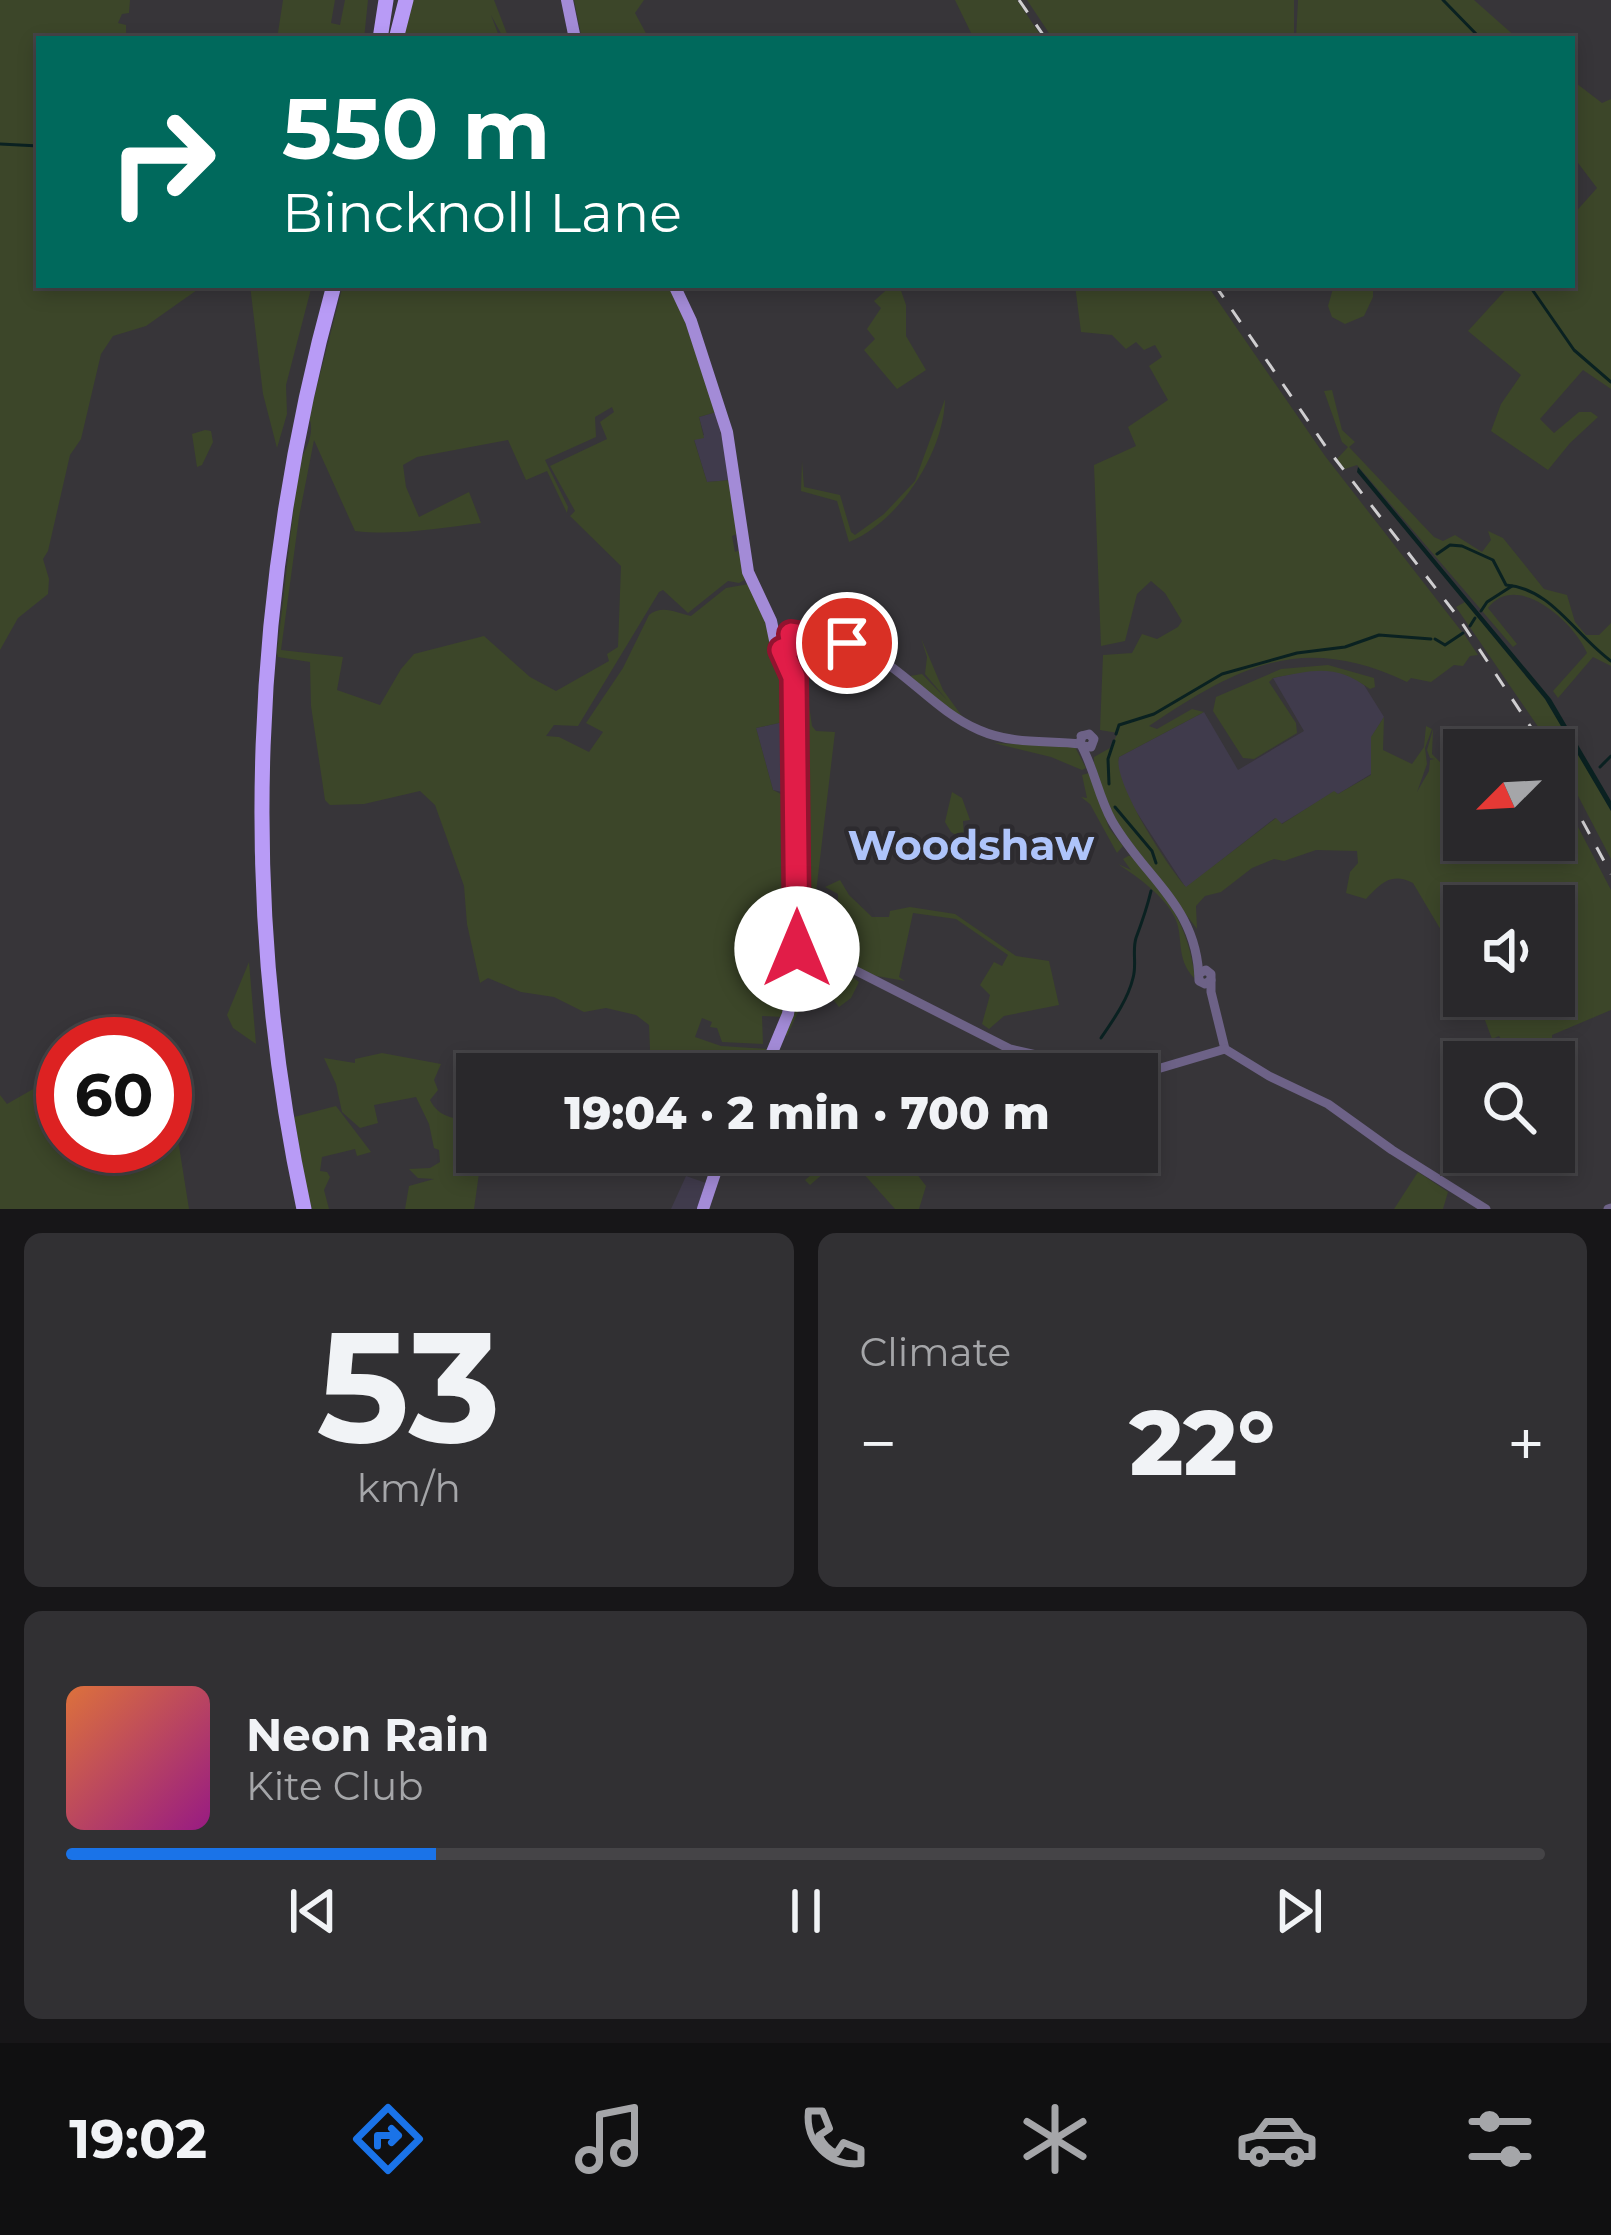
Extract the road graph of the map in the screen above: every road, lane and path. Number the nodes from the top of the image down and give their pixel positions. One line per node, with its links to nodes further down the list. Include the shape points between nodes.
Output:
1 (376, 0): 5 (highway)
2 (390, 0): 6 (highway); 7 (highway)
3 (406, 0): 8 (highway)
4 (567, 0): 9 (main road)
5 (377, 36)
6 (378, 36)
7 (393, 36)
8 (394, 36)
9 (574, 36)
10 (329, 288): 19 (highway, via 274,522 254,737 260,978)
11 (675, 288): 12 (main road, via 727,432 753,587)
12 (787, 641): 13 (main road); 14 (street, via 842,642 871,653 982,731 1013,741 1084,743 1109,815 1182,913)
13 (804, 949): 15 (main road); 16 (street)
14 (1225, 1049): 17 (street); 21 (street, via 1328,1104)
15 (773, 1053)
16 (1028, 1053)
17 (1158, 1069)
18 (715, 1173): 20 (main road)
19 (299, 1209)
20 (703, 1209)
21 (1486, 1209)

